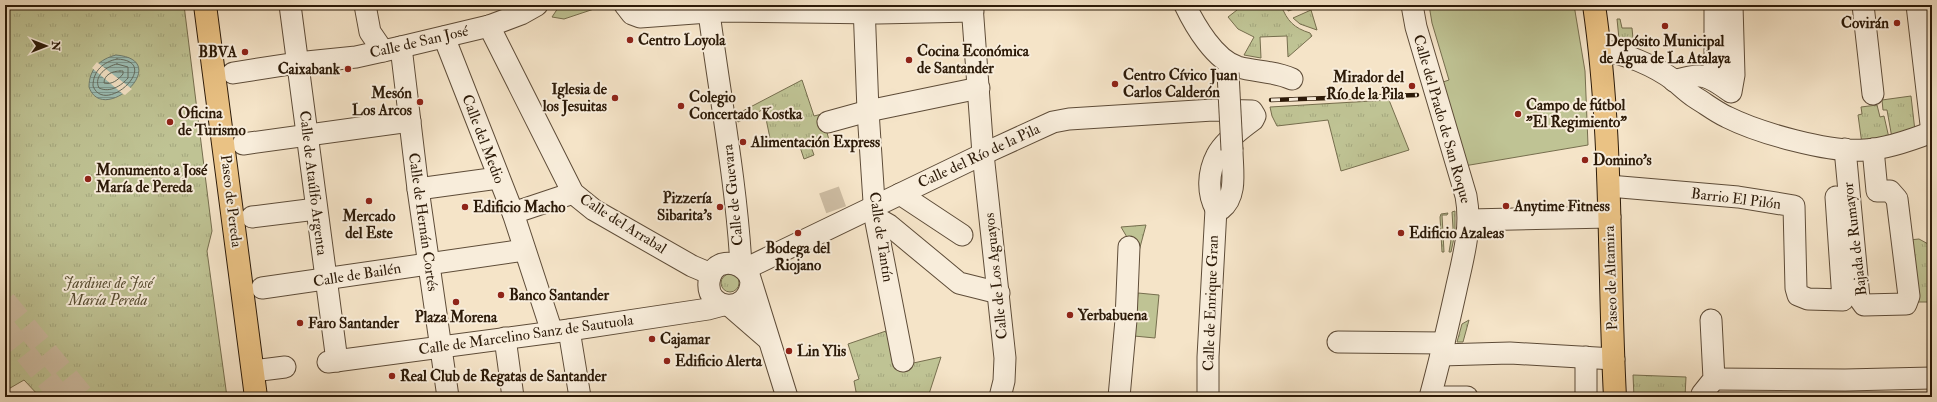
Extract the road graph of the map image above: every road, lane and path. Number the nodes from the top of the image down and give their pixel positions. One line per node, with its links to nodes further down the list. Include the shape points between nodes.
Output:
1 (191, 5): 78 (main road, Paseo de Pereda)
2 (205, 5): 73 (main road, Paseo de Pereda)
3 (290, 5): 21 (street, Calle de Ataúlfo Argenta)
4 (365, 5): 19 (street, via 370,32)
5 (537, 5): 17 (street, Calle de San José)
6 (625, 5): 14 (street, via 632,14 640,17)
7 (1185, 5): 22 (street, via 1200,33)
8 (1412, 5): 50 (street, Calle del Prado de San Roque, via 1416,27 1466,196)
9 (1594, 5): 20 (main road, Paseo de Altamira)
10 (1715, 5): 24 (street, via 1715,69)
11 (1732, 5): 24 (street, via 1734,75 1731,92)
12 (1863, 5): 28 (street)
13 (1917, 5): 32 (street)
14 (709, 8): 16 (street); 55 (street, Calle de Guevara, via 739,238)
15 (973, 8): 16 (street); 27 (street, Calle de Los Aguayos)
16 (864, 9): 29 (street, Calle de Tantín)
17 (495, 18): 18 (street, Calle de San José); 41 (street, Calle del Arrabal)
18 (444, 37): 19 (street, Calle de San José); 38 (street, Calle del Medio)
19 (392, 49): 21 (street, Calle de San José, via 356,57); 30 (street, Calle de Hernán Cortés)
20 (1600, 50): 26 (street, via 1616,52 1635,59); 39 (main road, Paseo de Altamira)
21 (297, 63): 23 (street, Calle de San José); 33 (street, Calle de Ataúlfo Argenta)
22 (1228, 68): 25 (street, via 1238,67); 45 (street, bridge, via 1232,190 1230,199 1221,209)
23 (233, 73)
24 (1708, 76): 26 (street, via 1690,76)
25 (1292, 79)
26 (1674, 81): 35 (street, via 1686,92 1727,117 1767,133)
27 (978, 88): 29 (street); 37 (street, Calle de Los Aguayos)
28 (1873, 94)
29 (868, 111): 31 (street); 46 (street, Calle de Tantín)
30 (410, 121): 33 (street); 40 (street, Calle de Hernán Cortés)
31 (828, 122)
32 (1932, 132): 36 (street)
33 (307, 136): 34 (street); 44 (street, Calle de Ataúlfo Argenta)
34 (243, 144)
35 (1845, 149): 36 (street); 36 (street, Bajada de Rumayor, via 1859,298 1864,305 1906,304 1909,296 1897,199 1890,191 1877,191)
36 (1873, 149)
37 (983, 154): 42 (street, Calle del Río de la Pila); 45 (street, Calle del Río de la Pila, via 1045,126 1069,120 1213,110 1252,111 1255,116 1253,120 1217,154 1210,183 1210,194); 59 (street, Calle de Los Aguayos)
38 (498, 178): 40 (street); 47 (street, Calle del Medio)
39 (1609, 186): 43 (street, Barrio El Pilón, via 1738,197 1794,206 1798,295 1808,299 1843,300); 49 (main road, Paseo de Altamira)
40 (418, 189): 54 (street, Calle de Hernán Cortés)
41 (573, 193): 47 (street); 56 (street, Calle del Arrabal, via 594,210 692,266)
42 (900, 194): 46 (street, Calle del Río de la Pila); 51 (street)
43 (1836, 197)
44 (316, 209): 48 (street); 57 (street, Calle de Ataúlfo Argenta)
45 (1216, 209): 86 (street, Calle de Enrique Gran)
46 (875, 211): 55 (street, Calle del Río de la Pila); 59 (street, via 959,283); 71 (street, Calle de Tantín)
47 (513, 213): 53 (street, Calle del Medio)
48 (252, 217)
49 (1610, 217): 50 (street); 69 (main road, Paseo de Altamira)
50 (1469, 220): 67 (street, Calle del Prado de San Roque)
51 (962, 235)
52 (1129, 247): 85 (street)
53 (524, 250): 54 (street, Calle de Bailén); 62 (street, Calle del Medio)
54 (429, 264): 57 (street, Calle de Bailén); 66 (street, Calle de Hernán Cortés)
55 (746, 272): 56 (street, via 725,263); 60 (street, via 749,294 743,301); 64 (street, Calle de Guevara)
56 (711, 274): 60 (street, via 708,283 710,293 715,299)
57 (326, 280): 58 (street, Calle de Bailén); 70 (street, Calle de Ataúlfo Argenta)
58 (262, 288)
59 (999, 293): 84 (street, Calle de Los Aguayos, via 1005,371)
60 (727, 305): 62 (street, Calle de Marcelino Sanz de Sautuola); 64 (street)
61 (1711, 320): 75 (street)
62 (560, 331): 63 (street, Calle de Marcelino Sanz de Sautuola); 82 (street, Calle del Medio)
63 (505, 338): 66 (street, Calle de Marcelino Sanz de Sautuola); 81 (street)
64 (768, 339): 83 (street, Calle de Guevara)
65 (1338, 342): 67 (street)
66 (441, 346): 70 (street, Calle de Marcelino Sanz de Sautuola); 80 (street, Calle de Hernán Cortés)
67 (1443, 349): 68 (street); 87 (street, Calle del Prado de San Roque)
68 (1586, 357): 69 (street); 89 (street)
69 (1614, 359): 90 (main road, Paseo de Altamira)
70 (332, 361)
71 (903, 361)
72 (285, 367): 73 (street)
73 (253, 371): 79 (main road, Paseo de Pereda)
74 (1932, 378): 76 (street)
75 (1714, 379): 77 (street); 91 (street)
76 (1885, 388): 77 (street)
77 (1816, 389)
78 (241, 397)
79 (256, 397)
80 (448, 397)
81 (513, 397)
82 (580, 397)
83 (786, 397)
84 (1000, 397)
85 (1119, 397)
86 (1208, 397)
87 (1430, 397): 88 (street)
88 (1467, 397)
89 (1586, 397)
90 (1615, 397)
91 (1702, 397)

